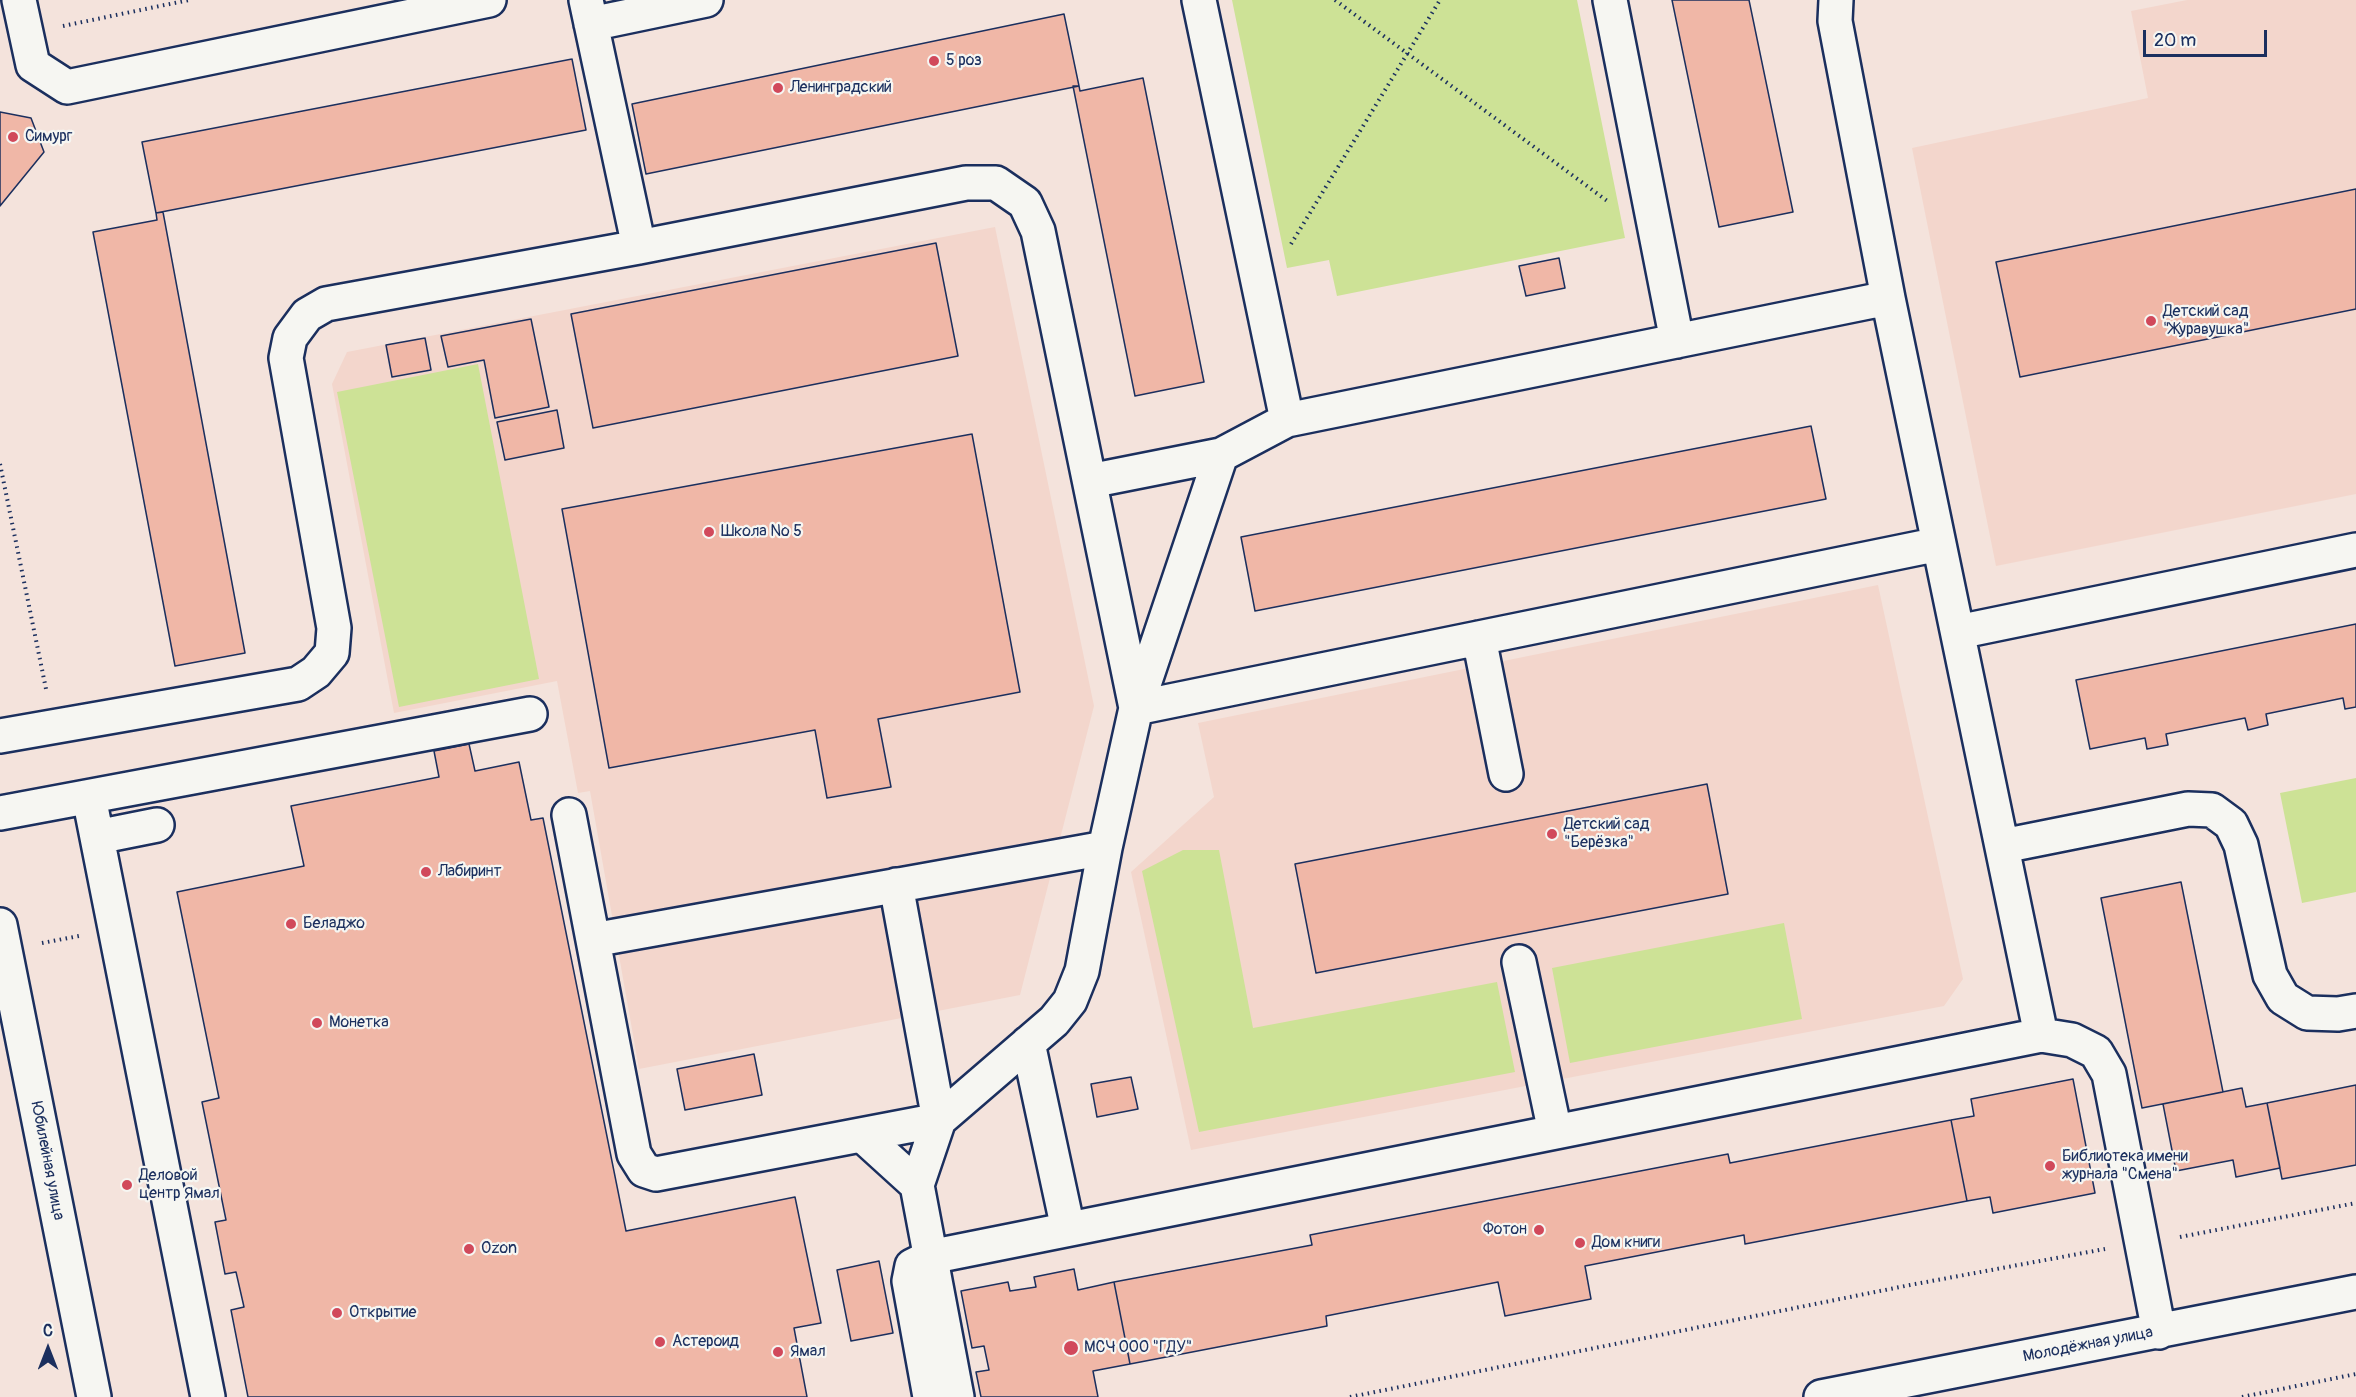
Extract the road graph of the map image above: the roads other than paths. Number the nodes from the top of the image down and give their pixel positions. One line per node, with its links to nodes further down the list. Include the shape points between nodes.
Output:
1 (19, 0): 2 (street, via 33,65 67,87)
2 (489, 0)
3 (706, 0): 7 (street)
4 (1199, 0): 11 (street)
5 (1610, 0): 10 (street)
6 (1836, 0): 9 (street, via 1835,21)
7 (588, 12): 8 (street)
8 (639, 247): 13 (street, via 966,183 996,183 1025,203 1038,231); 20 (street, via 327,304 307,315 290,338 286,358 334,628 332,653 316,672 298,684)
9 (1888, 298): 10 (street); 14 (street)
10 (1677, 341): 11 (street)
11 (1287, 420): 12 (street)
12 (1221, 455): 13 (street); 18 (street)
13 (1090, 481): 18 (street)
14 (1939, 544): 16 (street); 17 (street)
15 (2356, 550): 16 (street)
16 (1958, 632): 27 (street)
17 (1479, 638): 18 (street); 21 (street)
18 (1136, 708): 28 (street)
19 (530, 714): 22 (street)
20 (0, 736)
21 (1506, 774)
22 (89, 797): 23 (street); 26 (street)
23 (0, 813)
24 (570, 815): 31 (street)
25 (157, 825): 26 (street)
26 (97, 837): 46 (street)
27 (2002, 846): 34 (street, via 2188,808 2212,810 2231,824 2241,845 2270,975 2283,998 2307,1013); 35 (street)
28 (1105, 848): 29 (street); 36 (street, via 1082,971 1070,1001)
29 (896, 885): 31 (street); 37 (street)
30 (0, 925): 33 (street, Юбилейная улица)
31 (593, 940): 39 (street, via 634,1154 644,1170 656,1174)
32 (1519, 962): 38 (street)
33 (6, 984): 45 (street, Юбилейная улица)
34 (2356, 1011)
35 (2041, 1035): 38 (street); 44 (street, via 2072,1040 2096,1052 2109,1074)
36 (1028, 1043): 37 (street); 41 (street)
37 (939, 1120): 39 (street); 40 (street)
38 (1555, 1132): 41 (street)
39 (862, 1135): 40 (street)
40 (917, 1185): 42 (street)
41 (1068, 1229): 42 (street)
42 (930, 1257): 47 (street, via 912,1266 909,1281); 48 (street)
43 (2356, 1292): 44 (street, Молодёжная улица)
44 (2159, 1332): 49 (street, Молодёжная улица)
45 (94, 1397)
46 (208, 1397)
47 (930, 1397)
48 (957, 1397)
49 (1821, 1397)

